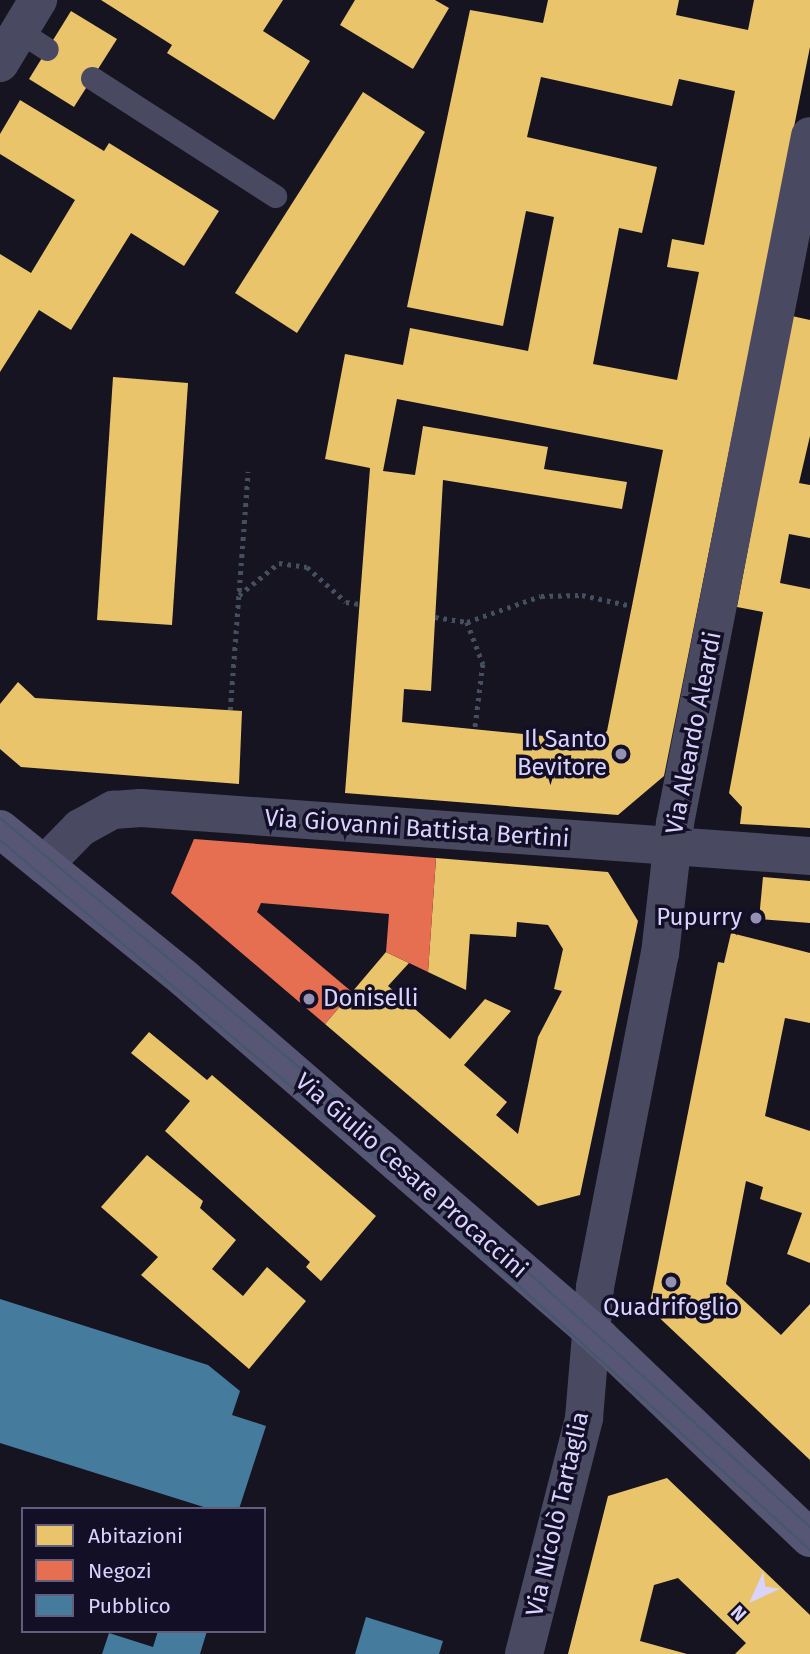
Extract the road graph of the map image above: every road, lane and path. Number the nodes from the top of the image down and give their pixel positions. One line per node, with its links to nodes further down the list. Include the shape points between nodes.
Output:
1 (35, 27): 2 (street)
2 (0, 63)
3 (92, 78): 5 (lane)
4 (810, 136): 15 (street, Via Aleardo Aleardi)
5 (275, 196)
6 (248, 472): 7 (path)
7 (239, 595): 8 (path, via 279,563 307,568 346,602); 12 (path)
8 (360, 604)
9 (632, 606): 11 (path, via 582,594 541,596)
10 (435, 617): 11 (path)
11 (467, 622): 13 (path, via 483,664)
12 (230, 710)
13 (475, 729)
14 (0, 829): 17 (street, Via Giulio Cesare Procaccini)
15 (673, 849): 16 (street, Via Giovanni Battista Bertini); 17 (street, Via Giovanni Battista Bertini, via 141,808 113,810 80,828); 18 (street, Via Aleardo Aleardi, via 660,954)
16 (810, 856)
17 (44, 865): 18 (street, Via Giulio Cesare Procaccini, via 185,979)
18 (589, 1331): 19 (street, Via Giulio Cesare Procaccini); 20 (street, Via Nicolò Tartaglia, via 584,1418)
19 (810, 1538)
20 (524, 1654)

